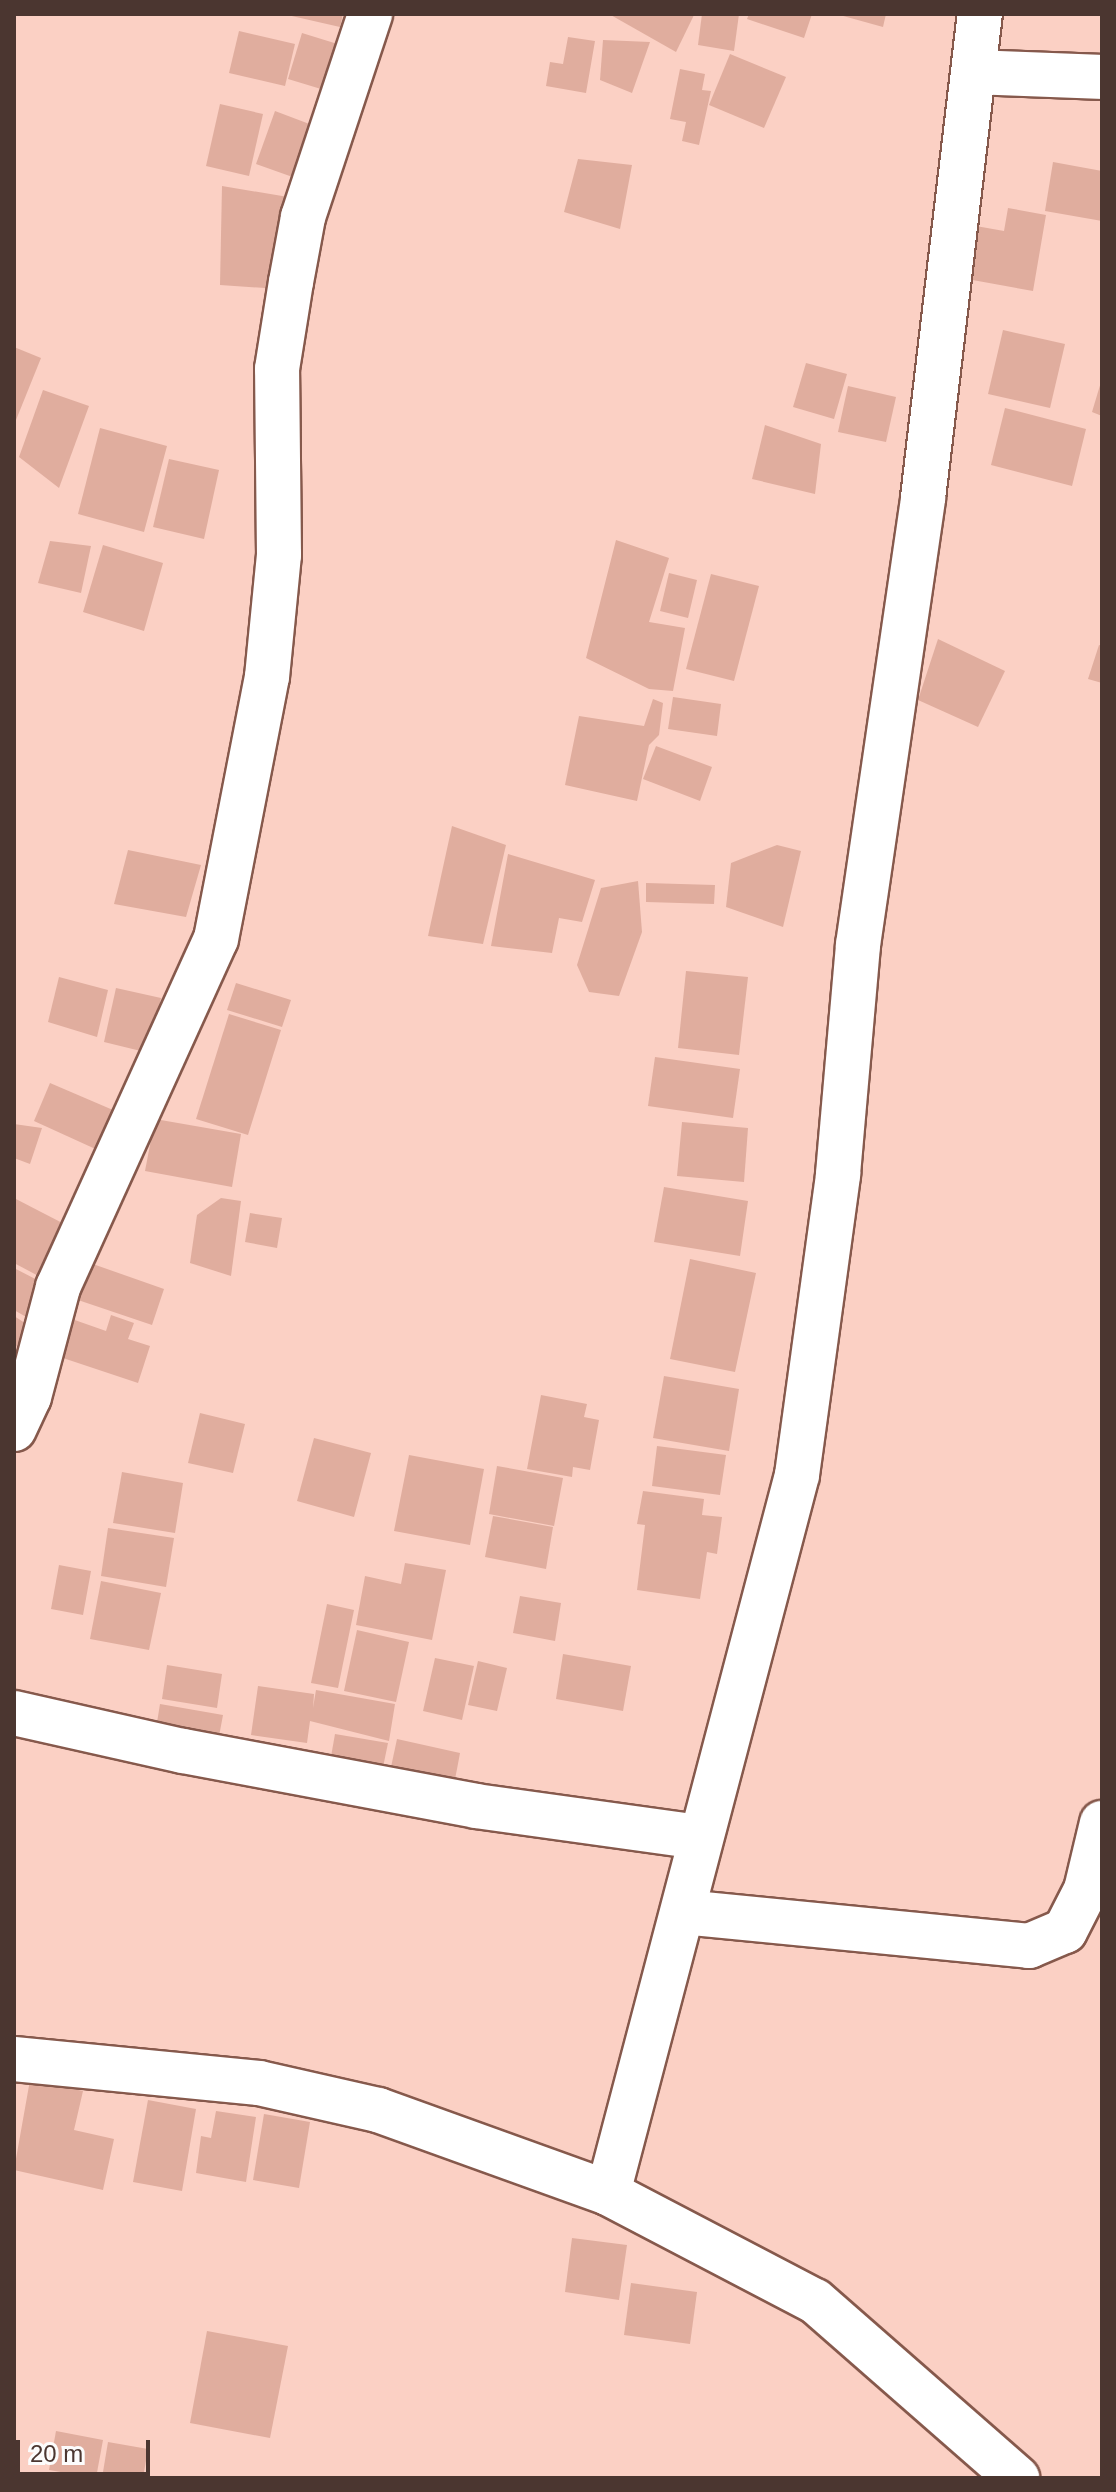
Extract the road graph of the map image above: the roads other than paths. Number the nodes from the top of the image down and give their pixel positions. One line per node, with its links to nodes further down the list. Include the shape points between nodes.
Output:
1 (370, 14): 5 (street, via 303,217 291,282 277,369 279,555 267,677 246,807 216,939 58,1287 29,1397)
2 (980, 14): 3 (street)
3 (974, 72): 4 (street); 8 (street, via 923,498 858,945 818,1341 797,1475)
4 (1102, 77)
5 (14, 1429)
6 (14, 1713): 8 (street, via 476,1806)
7 (1102, 1823): 9 (street, via 1086,1890 1065,1931 1029,1946)
8 (699, 1837): 9 (street)
9 (683, 1912): 11 (street)
10 (14, 2059): 11 (street, via 259,2083 378,2110)
11 (608, 2193): 12 (street, via 815,2301)
12 (1017, 2478)

